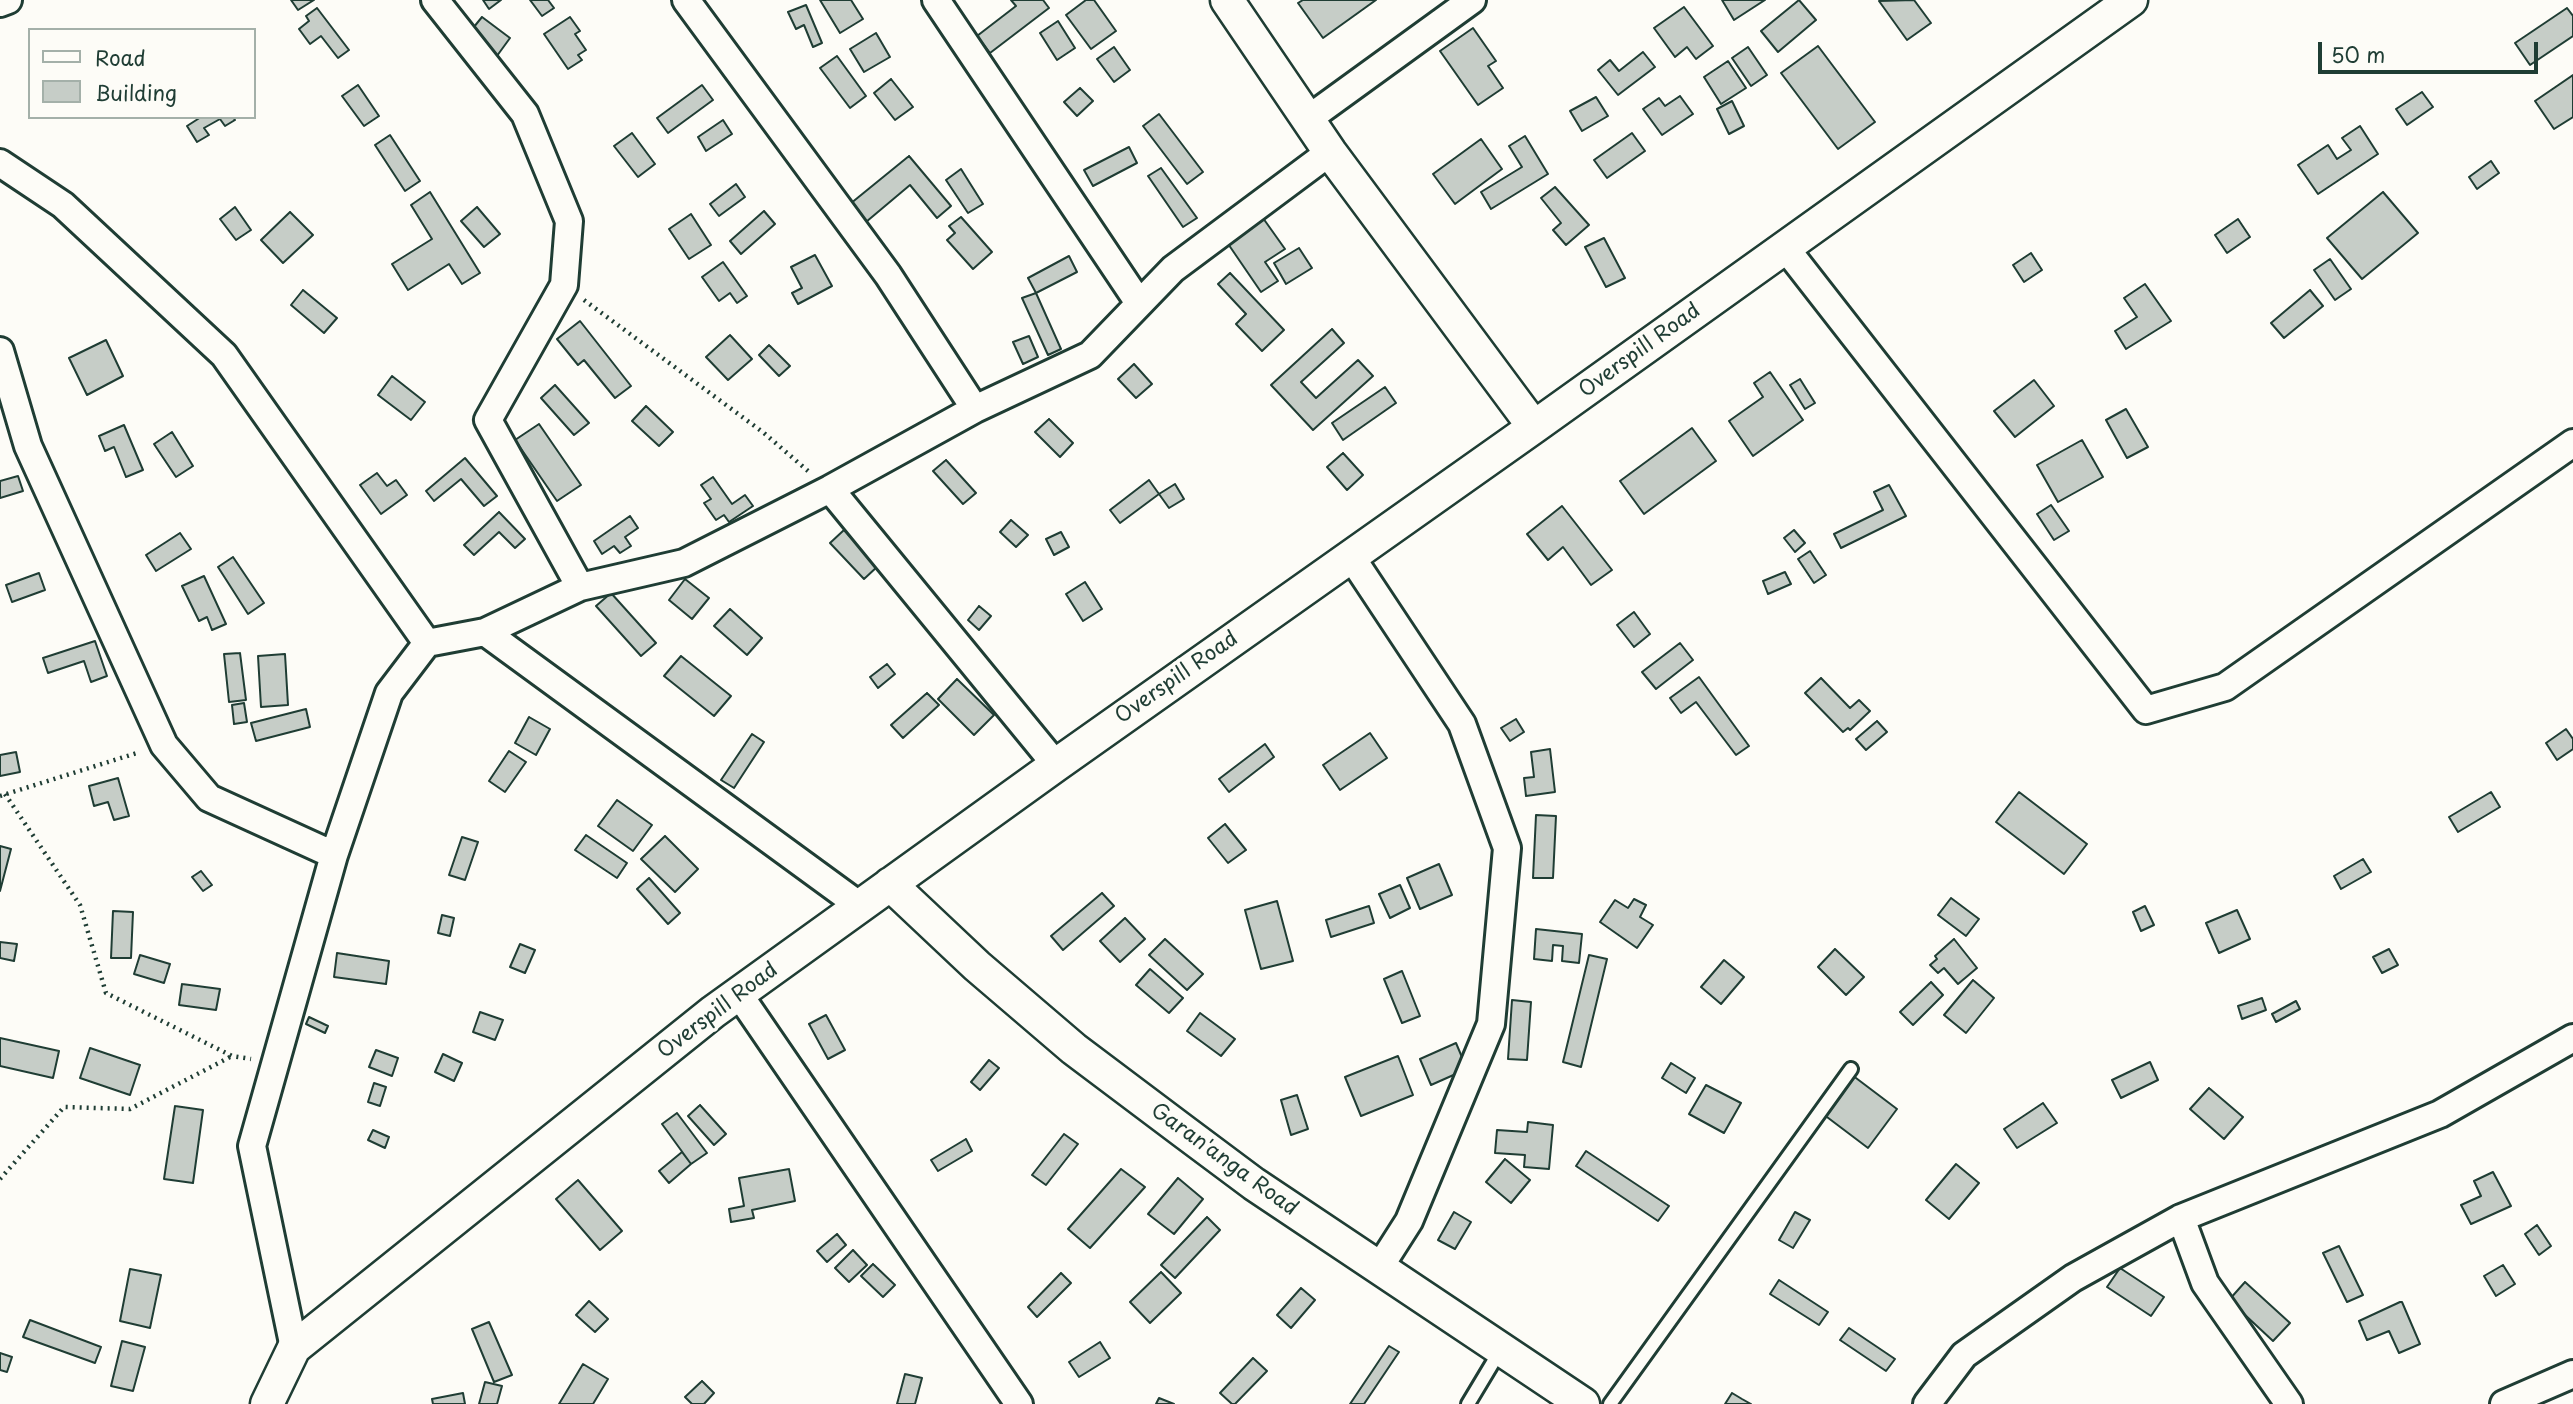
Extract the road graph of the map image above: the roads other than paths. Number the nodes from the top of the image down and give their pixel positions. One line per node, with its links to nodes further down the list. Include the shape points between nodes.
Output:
1 (8, 0): 8 (street)
2 (435, 0): 20 (street, via 525,114 569,222 565,285 488,420)
3 (686, 0): 15 (street, via 888,275)
4 (936, 0): 13 (street)
5 (1227, 0): 9 (street)
6 (1472, 0): 9 (street)
7 (2131, 0): 12 (street, Overspill Road)
8 (0, 3)
9 (1308, 119): 10 (street)
10 (1330, 152): 13 (street, via 1173,269); 16 (street)
11 (0, 163): 22 (street, via 63,205 224,355)
12 (1784, 246): 16 (street, Overspill Road); 17 (street, via 2146,710 2225,687)
13 (1139, 303): 15 (street, via 1090,355)
14 (0, 351): 24 (street, via 28,446 164,745 209,797)
15 (975, 409): 18 (street)
16 (1534, 427): 19 (street, Overspill Road)
17 (2573, 443)
18 (831, 489): 20 (street, via 684,563); 23 (street)
19 (1350, 555): 23 (street, Overspill Road); 31 (street, via 1462,724 1507,848 1491,1024 1409,1222)
20 (580, 587): 21 (street)
21 (485, 632): 22 (street); 26 (street)
22 (427, 643): 24 (street, via 389,693)
23 (1056, 765): 25 (street, Overspill Road)
24 (334, 855): 32 (street, via 253,1146)
25 (890, 884): 26 (street, Overspill Road); 31 (street, Garan'anga Road, via 1074,1049 1254,1184)
26 (860, 905): 27 (street, Overspill Road)
27 (738, 993): 32 (street, Overspill Road); 36 (street)
28 (2573, 1038): 30 (street, via 2440,1114)
29 (1851, 1069): 39 (lane)
30 (2180, 1218): 40 (street, via 2073,1278 1964,1356); 41 (street, via 2205,1283)
31 (1379, 1268): 33 (street, Garan'anga Road)
32 (294, 1348): 35 (street, Overspill Road)
33 (1501, 1349): 37 (lane); 38 (street, Garan'anga Road)
34 (2573, 1374): 42 (street)
35 (267, 1404)
36 (1019, 1404)
37 (1468, 1404)
38 (1583, 1404)
39 (1610, 1404)
40 (1927, 1404)
41 (2289, 1404)
42 (2504, 1404)

